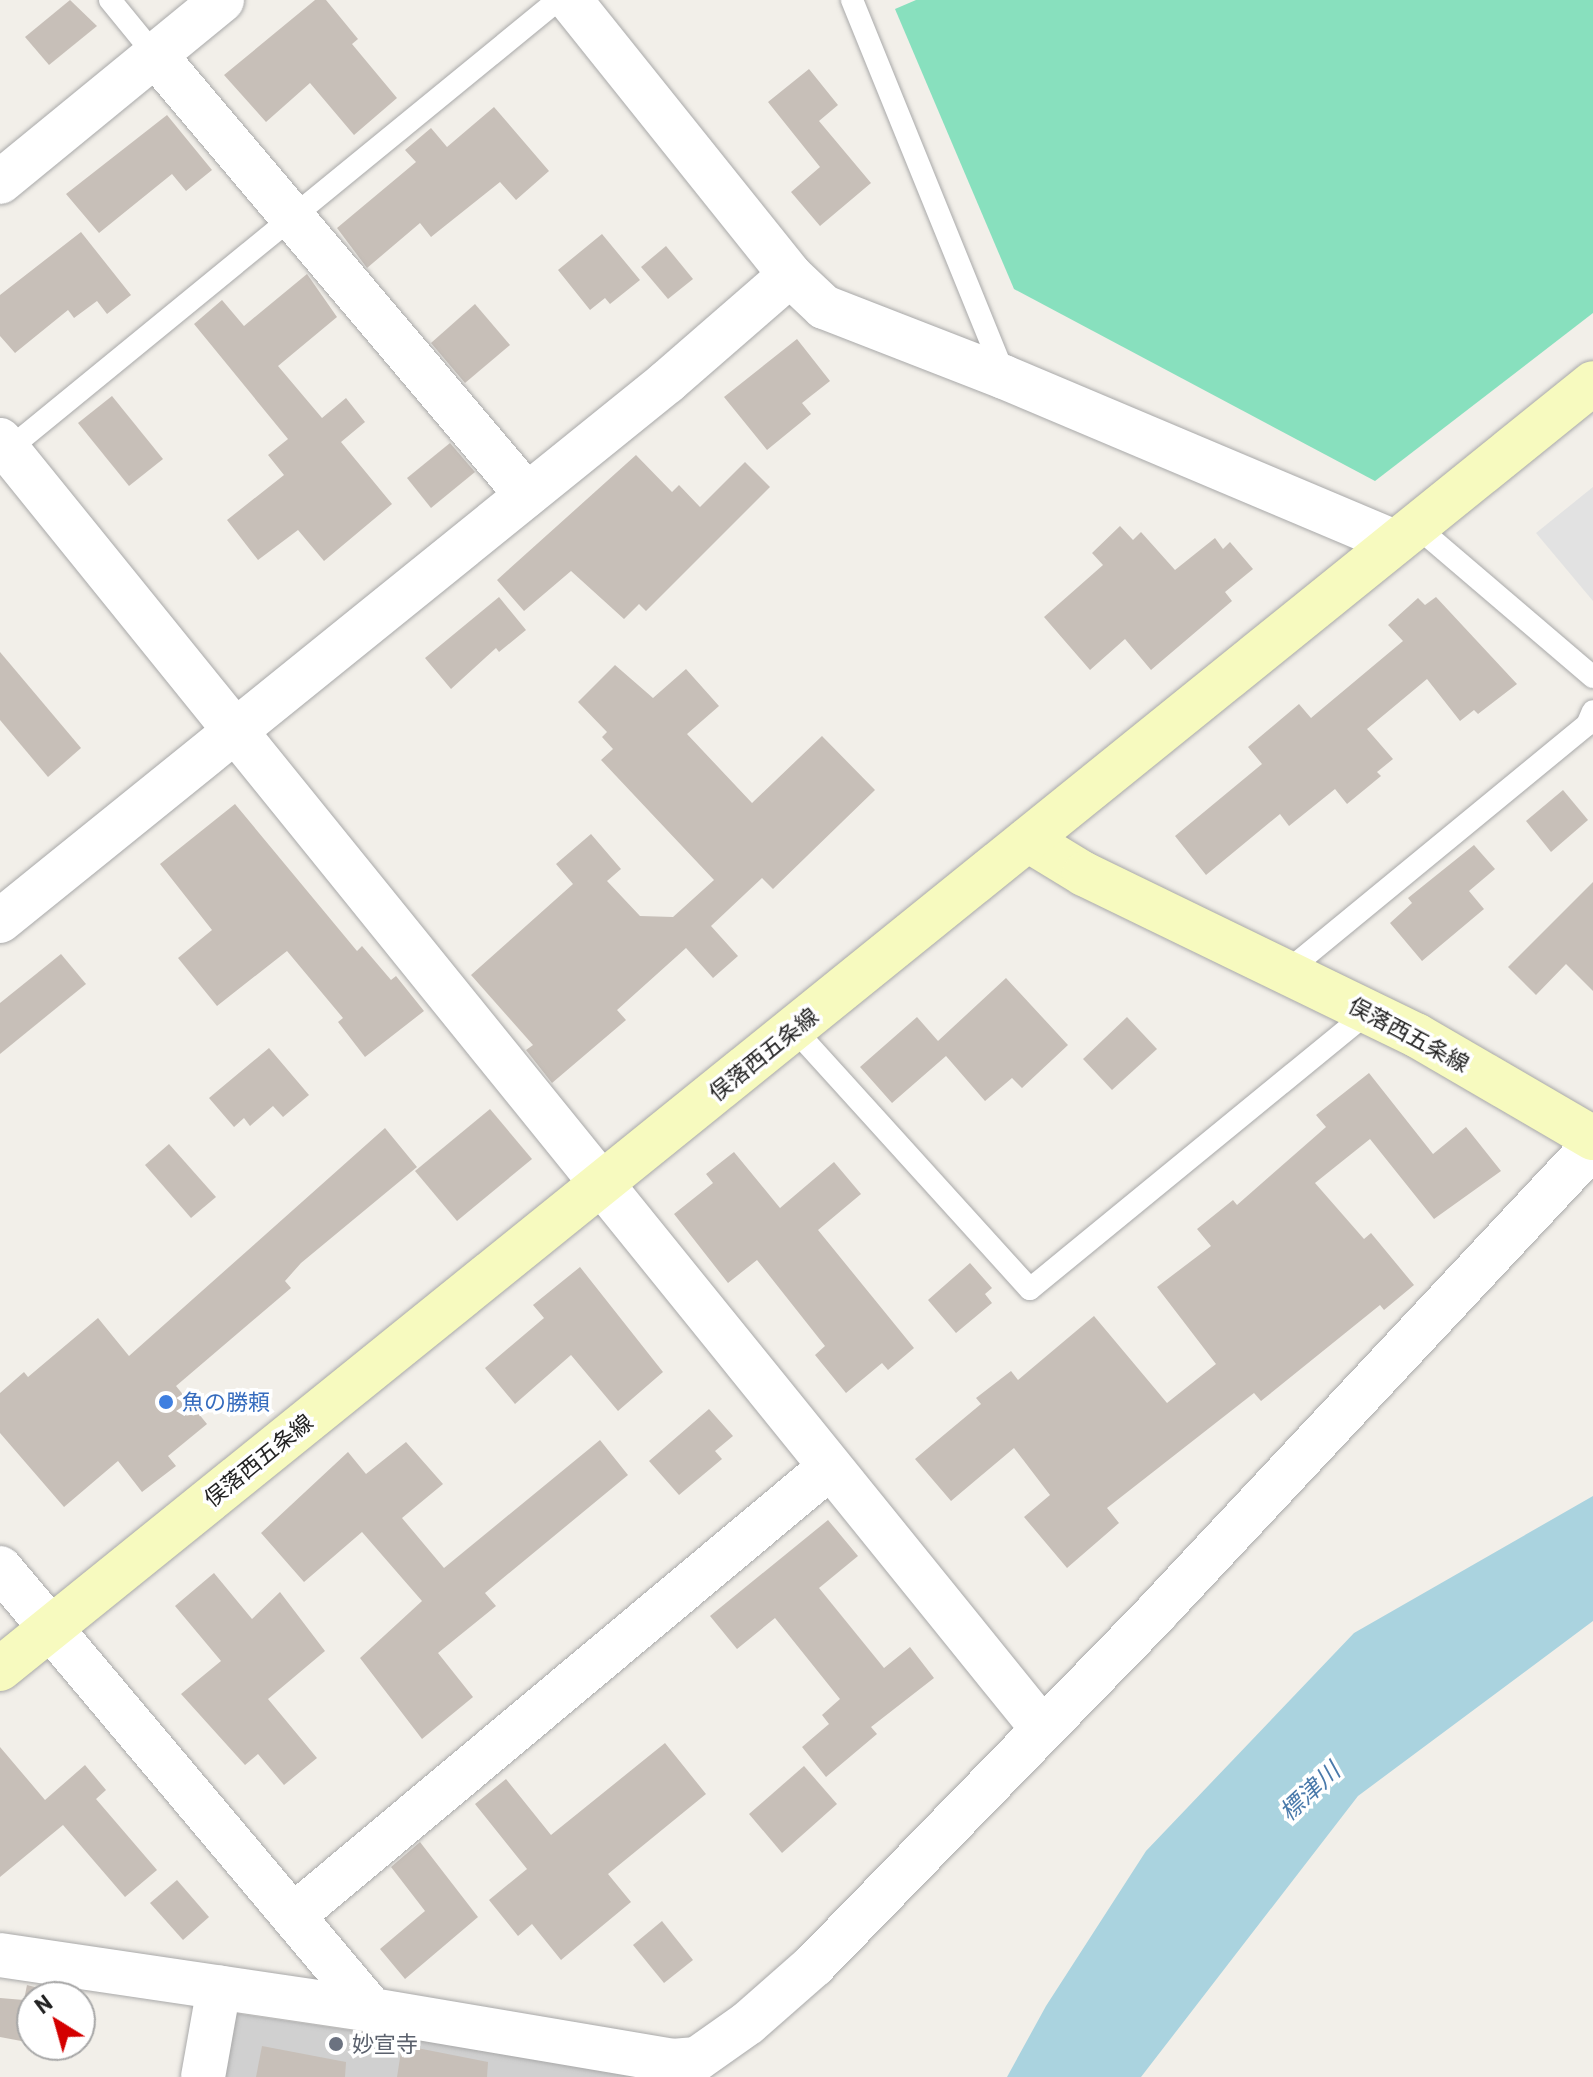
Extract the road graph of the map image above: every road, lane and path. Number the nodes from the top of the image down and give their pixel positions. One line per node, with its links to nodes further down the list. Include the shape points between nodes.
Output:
1 (110, 0): 6 (lane)
2 (222, 0): 6 (street)
3 (558, 0): 8 (lane)
4 (570, 0): 9 (street)
5 (852, 0): 10 (lane)
6 (155, 55): 7 (street); 8 (street)
7 (0, 182)
8 (292, 219): 12 (lane); 13 (street)
9 (790, 275): 10 (street, via 824,307); 13 (street)
10 (1004, 377): 14 (street)
11 (1593, 383): 14 (main road)
12 (3, 449): 17 (street)
13 (527, 495): 17 (street)
14 (1405, 533): 15 (lane); 18 (main road)
15 (1593, 677)
16 (1593, 711): 20 (lane, via 1587,725)
17 (237, 728): 19 (street); 25 (street)
18 (1028, 840): 20 (main road, 俣落西五条線, via 1084,874); 22 (main road, 俣落西五条線)
19 (0, 921)
20 (1286, 972): 21 (main road, 俣落西五条線)
21 (1368, 1012): 22 (lane, via 1030,1289); 23 (main road, 俣落西五条線)
22 (794, 1029): 25 (main road, 俣落西五条線)
23 (1593, 1138)
24 (1593, 1146): 30 (street, via 1157,1612)
25 (599, 1185): 26 (street); 28 (main road, 俣落西五条線)
26 (829, 1468): 30 (street); 31 (street)
27 (0, 1568): 28 (street)
28 (50, 1628): 29 (main road, 俣落西五条線); 31 (street)
29 (0, 1669)
30 (1041, 1727): 34 (street, via 814,1965 697,2059 672,2061)
31 (294, 1915): 34 (street)
32 (0, 1955): 33 (street)
33 (219, 1987): 34 (street); 35 (street)
34 (372, 2010)
35 (203, 2077)

